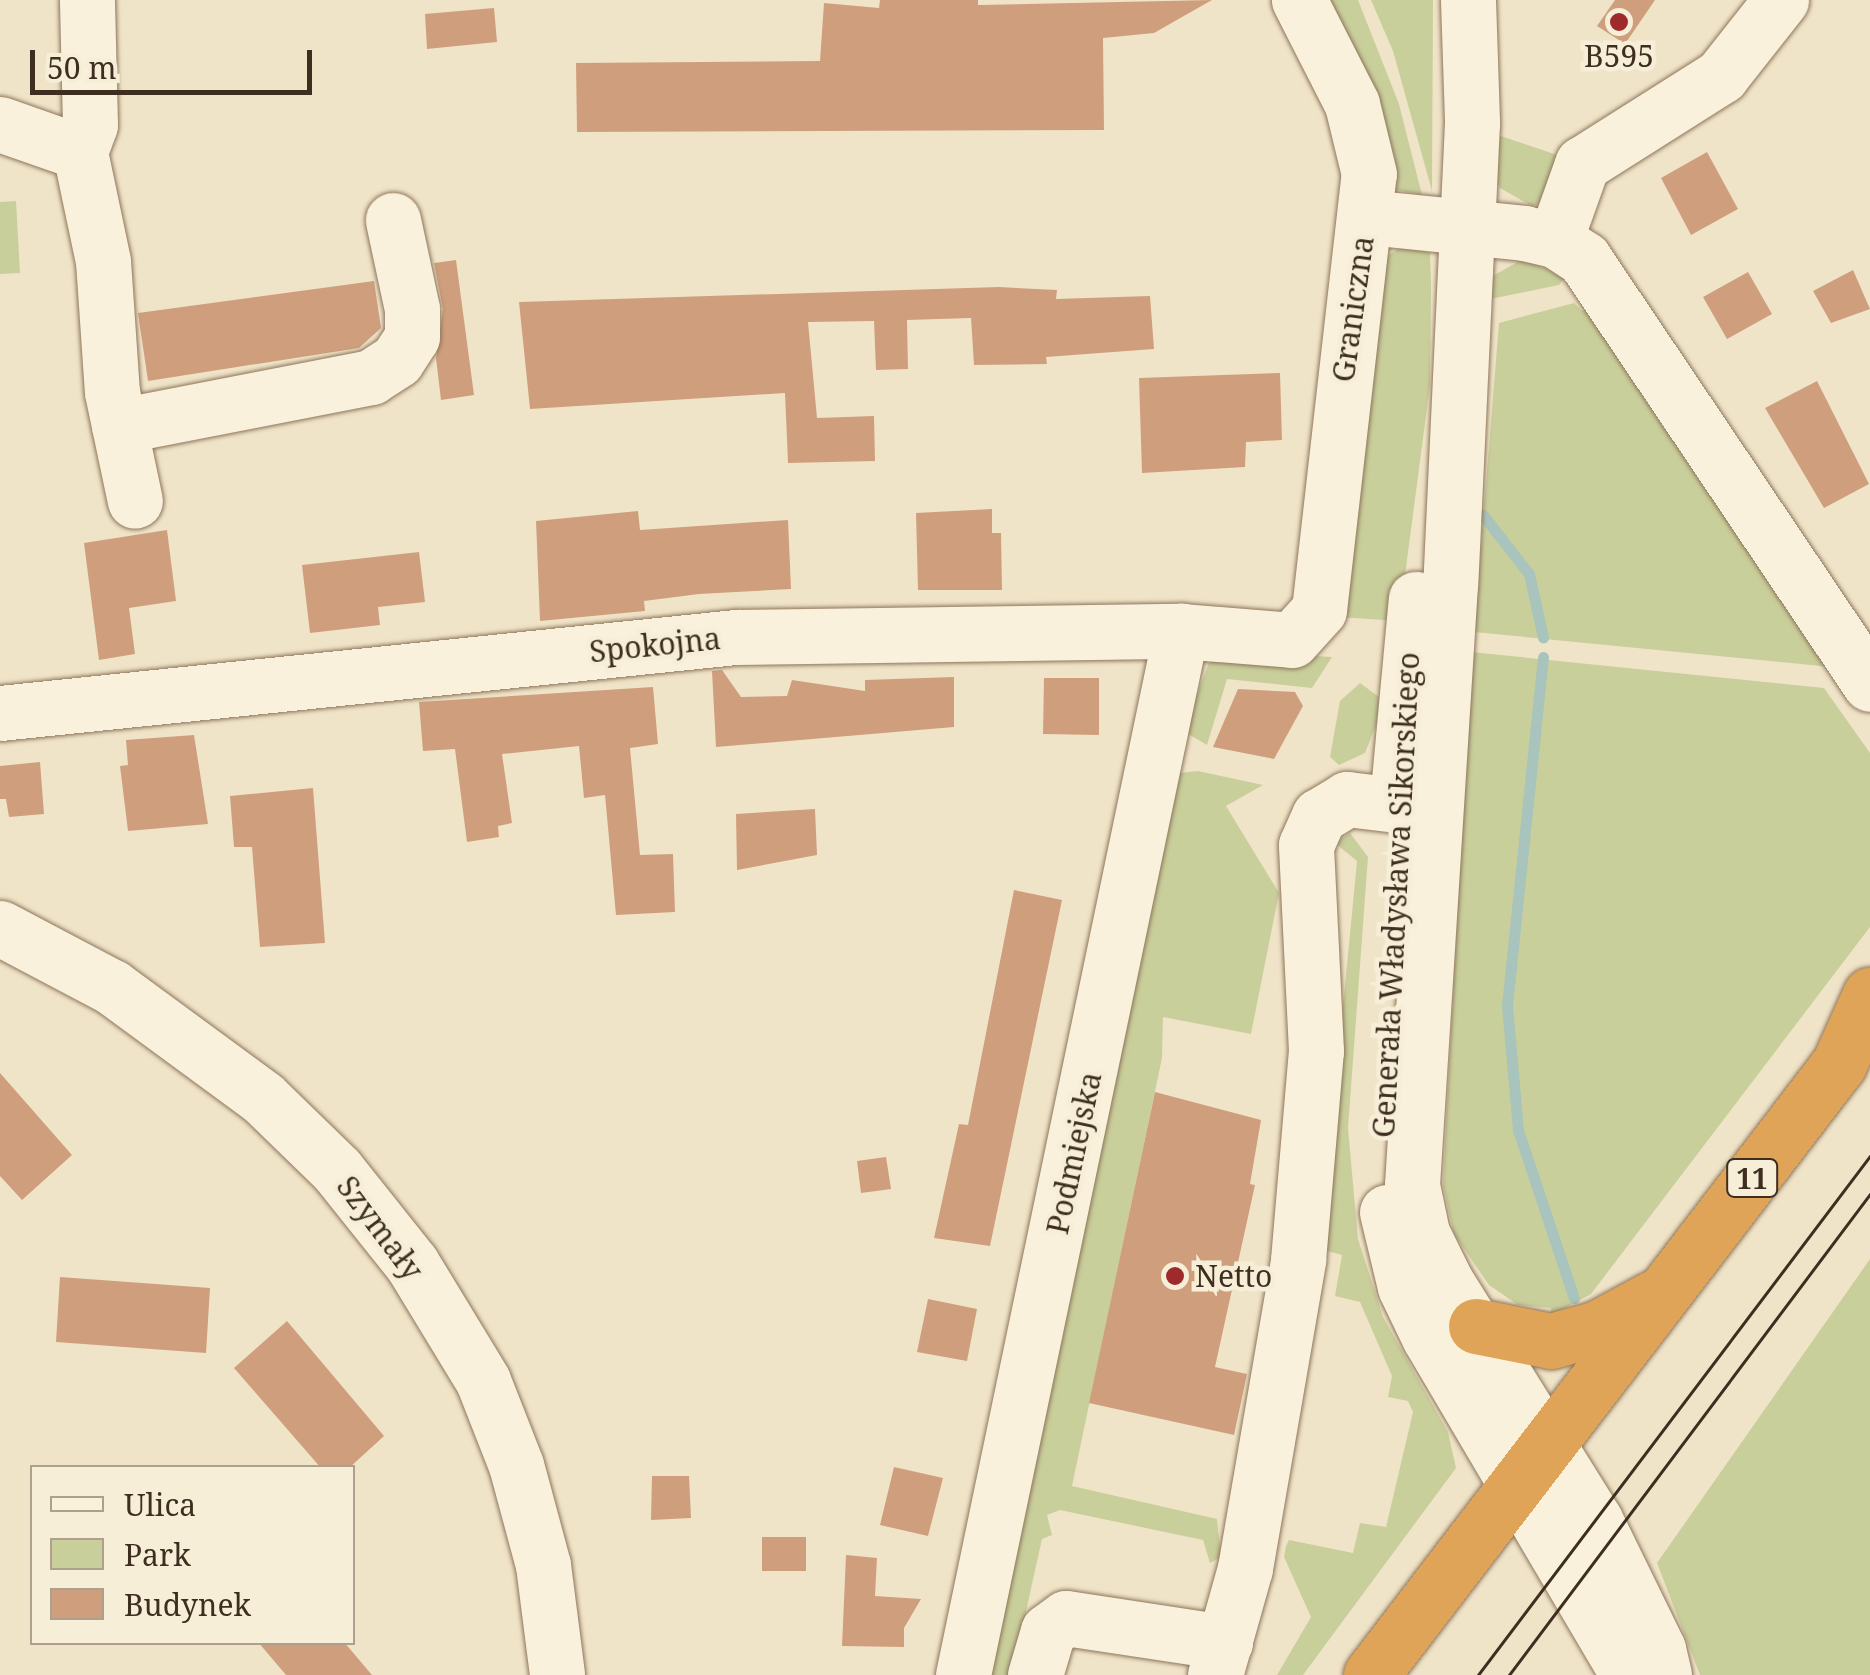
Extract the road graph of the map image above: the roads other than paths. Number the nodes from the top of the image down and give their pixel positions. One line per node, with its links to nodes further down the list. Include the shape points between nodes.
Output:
1 (87, 0): 6 (street, via 90,124)
2 (1299, 0): 7 (street, Graniczna, via 1333,60 1361,131 1370,174)
3 (1468, 0): 9 (street, Generała Władysława Sikorskiego)
4 (1781, 0): 10 (street, via 1721,76 1582,164)
5 (0, 124): 6 (street)
6 (80, 152): 11 (street, via 103,262)
7 (1366, 217): 9 (street); 13 (street, Graniczna, via 1319,610)
8 (394, 220): 11 (street, via 412,308 412,337 397,360 371,377)
9 (1466, 227): 10 (street); 17 (street, Generała Władysława Sikorskiego, via 1454,394 1410,634)
10 (1555, 240): 15 (street, via 1604,282)
11 (119, 426): 12 (street)
12 (134, 502)
13 (1308, 629): 14 (street, Spokojna, via 1292,640)
14 (1181, 631): 16 (street, Spokojna, via 736,636); 27 (street, Podmiejska)
15 (1870, 684)
16 (0, 713)
17 (1415, 807): 22 (street, Generała Władysława Sikorskiego, via 1412,1185 1422,1233); 24 (street, Generała Władysława Sikorskiego, via 1382,1039 1389,1228 1429,1337); 25 (street, via 1347,799 1319,816 1306,845 1316,1051 1298,1260 1244,1568)
18 (0, 928): 26 (street, Szymały, via 112,987 263,1098 336,1170 412,1264 483,1381 510,1450 544,1565)
19 (1870, 995): 20 (highway, 11)
20 (1855, 1053): 21 (highway, 11)
21 (1665, 1292): 22 (highway, via 1573,1338 1515,1339); 23 (highway, 11)
22 (1476, 1326): 23 (street, Generała Władysława Sikorskiego)
23 (1552, 1443): 24 (highway, 11); 31 (street, Generała Władysława Sikorskiego, via 1626,1578)
24 (1518, 1488): 29 (highway, 11); 30 (street, Generała Władysława Sikorskiego)
25 (1220, 1658): 28 (street, via 1066,1618 1048,1631)
26 (556, 1675)
27 (963, 1675)
28 (1035, 1675)
29 (1372, 1675)
30 (1628, 1675)
31 (1664, 1675)

